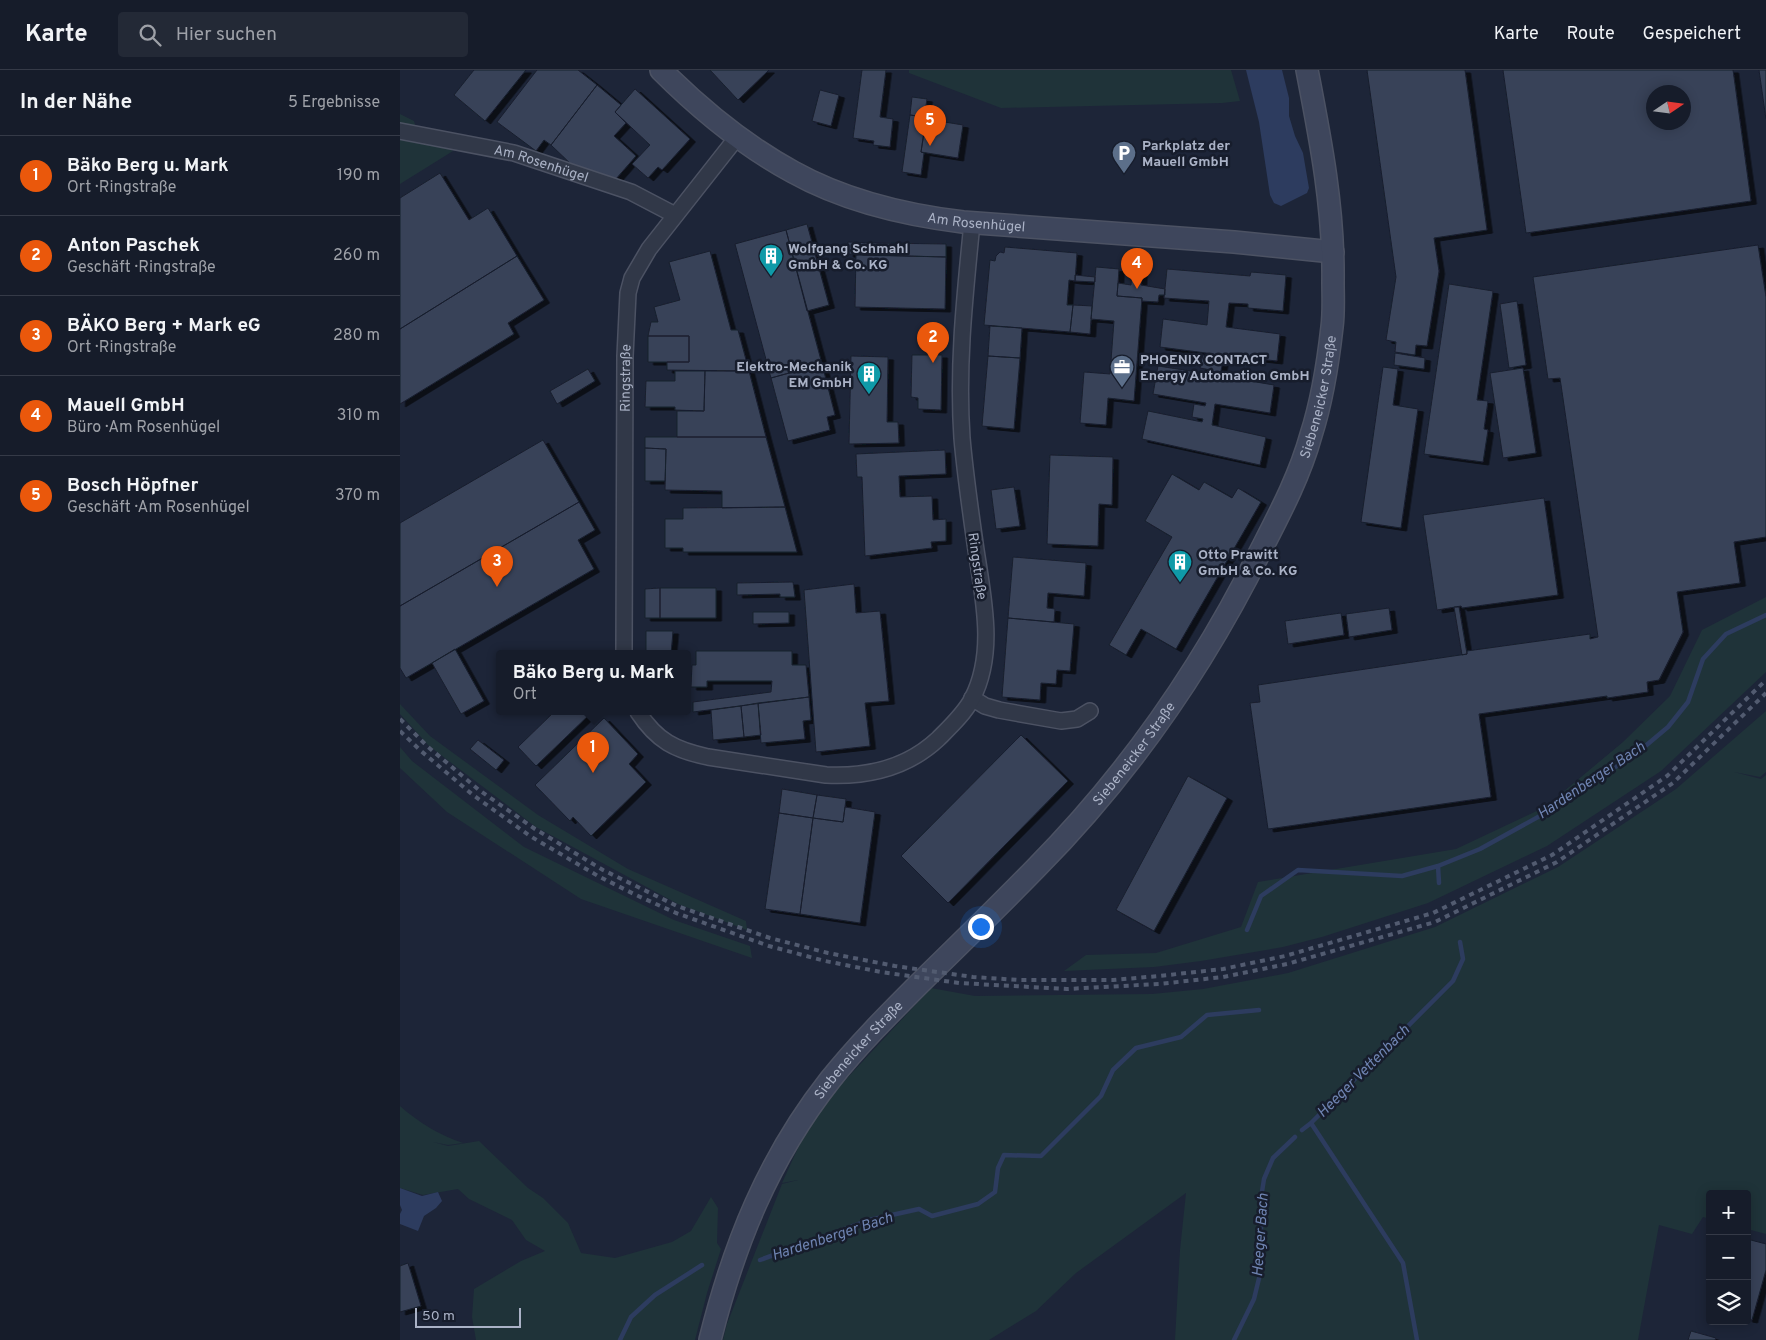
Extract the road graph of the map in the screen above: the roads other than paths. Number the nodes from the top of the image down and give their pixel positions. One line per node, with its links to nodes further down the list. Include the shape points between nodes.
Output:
1 (661, 70): 4 (main road, Am Rosenhügel)
2 (1307, 70): 7 (main road, Siebeneicker Straße, via 1326,168)
3 (400, 131): 5 (street, Am Rosenhügel, via 514,153 631,192)
4 (738, 136): 5 (street, Ringstraße); 6 (main road, Am Rosenhügel, via 794,172 867,203 922,217)
5 (676, 215): 8 (street, Ringstraße, via 638,265 628,293)
6 (972, 223): 7 (main road, Am Rosenhügel); 9 (street, Ringstraße, via 961,337 961,418 986,638 982,671)
7 (1333, 252): 12 (main road, Siebeneicker Straße, via 1332,324 1321,397 1311,437 1285,502 1216,634 1146,740 1096,802 1039,865 883,1021 814,1102 781,1153 747,1223 730,1268)
8 (624, 650)
9 (972, 698): 10 (street, via 999,710 1061,721 1077,719); 11 (street, Ringstraße, via 950,727 917,755 885,769 844,776 690,753 659,738)
10 (1090, 711)
11 (640, 715)
12 (710, 1340)

